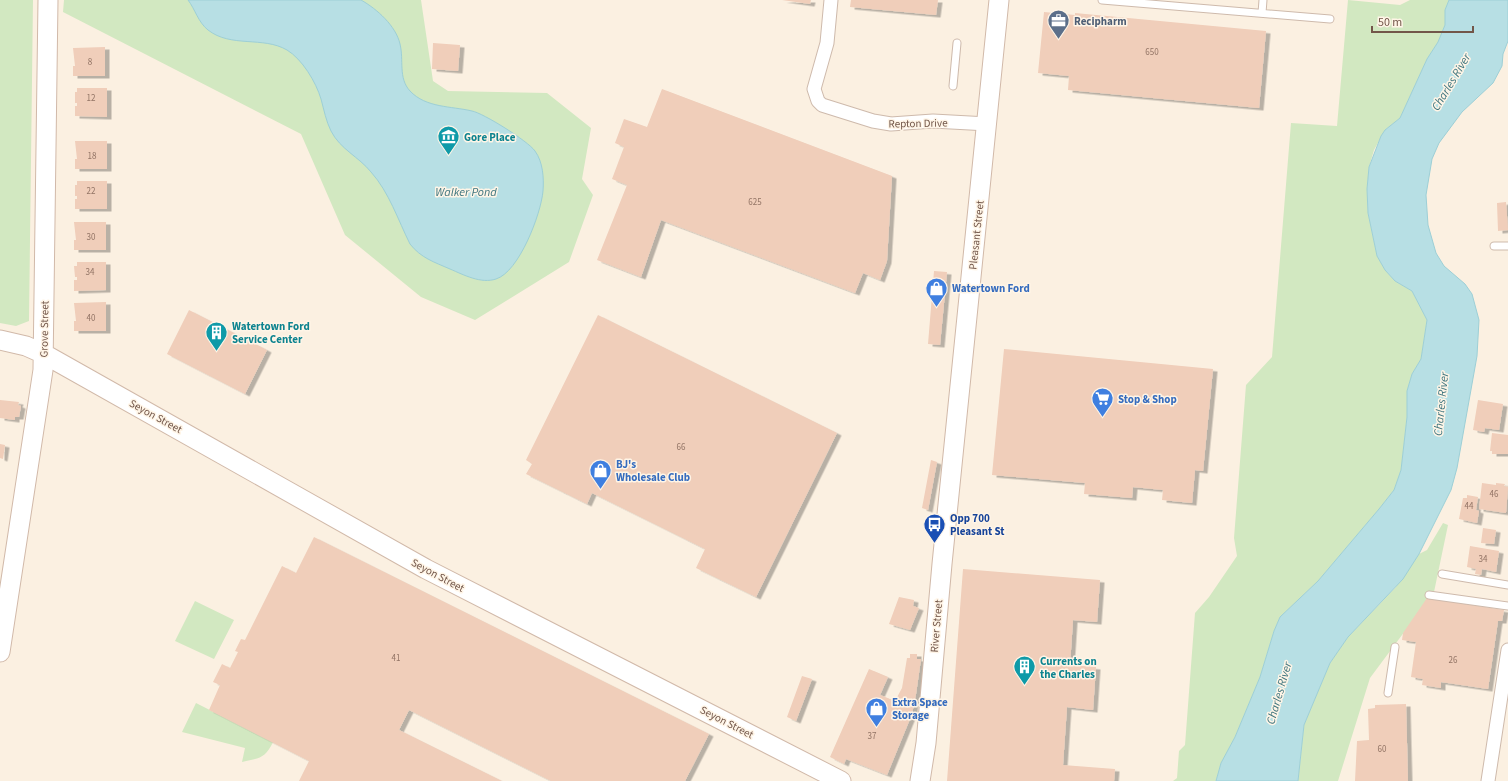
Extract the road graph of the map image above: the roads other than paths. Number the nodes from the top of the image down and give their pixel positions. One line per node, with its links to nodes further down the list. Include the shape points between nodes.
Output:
1 (831, 0): 10 (street, Repton Drive, via 827,44 814,88 822,105 882,123 933,121)
2 (999, 0): 10 (street, Pleasant Street)
3 (1102, 0): 6 (lane)
4 (1263, 0): 6 (lane)
5 (48, 2): 14 (street, Grove Street)
6 (1262, 13): 7 (lane)
7 (1330, 19)
8 (957, 43): 9 (lane)
9 (953, 86)
10 (988, 124): 15 (street, Pleasant Street)
11 (1494, 246): 12 (lane)
12 (1508, 246)
13 (0, 340): 14 (street, Seyon Street, via 26,346)
14 (44, 354): 18 (street, Grove Street, via 40,395); 26 (street, Seyon Street, via 426,569)
15 (951, 470): 27 (street, River Street, via 926,743)
16 (1442, 574): 17 (lane)
17 (1508, 585)
18 (5, 587): 23 (street, Grove Street)
19 (1429, 595): 20 (lane)
20 (1508, 606)
21 (1395, 647): 25 (lane)
22 (1508, 650): 24 (street)
23 (0, 652)
24 (1505, 686): 28 (street)
25 (1388, 693)
26 (841, 781)
27 (920, 781)
28 (1488, 781)

